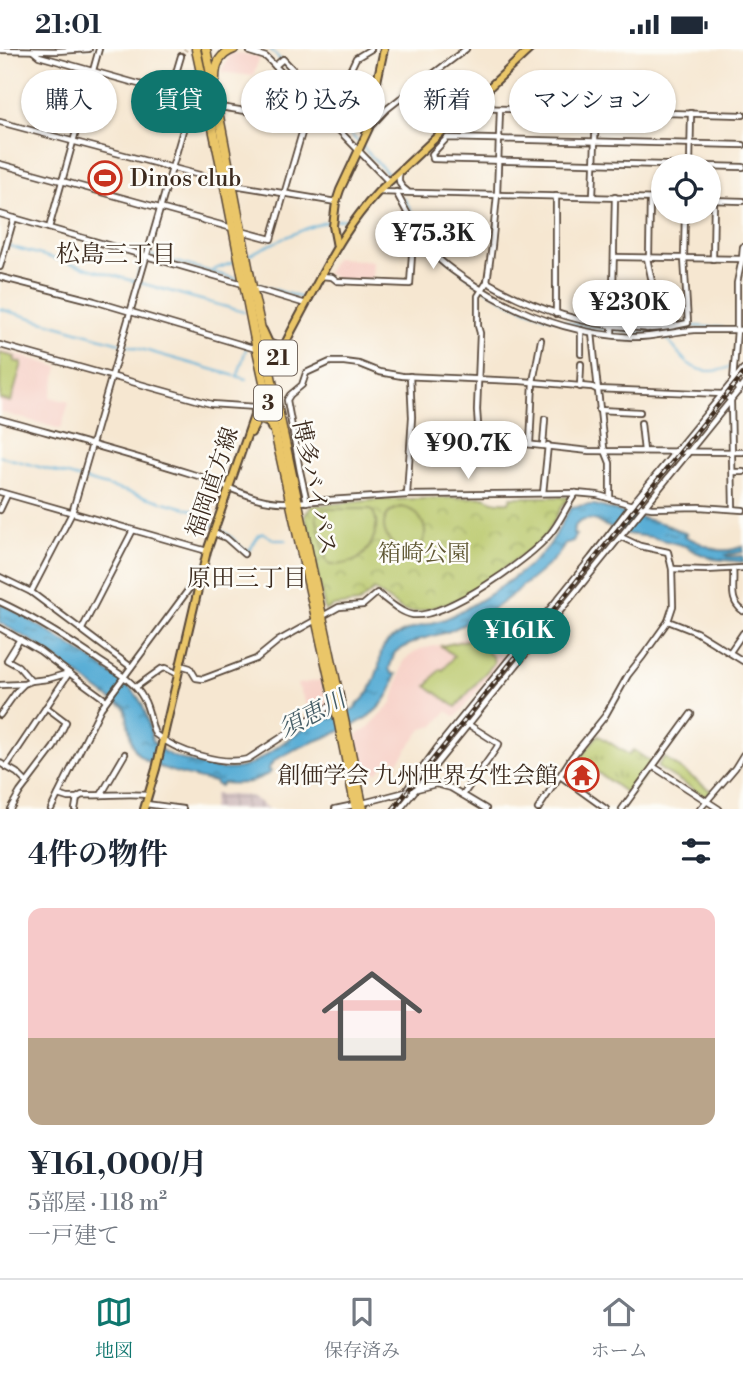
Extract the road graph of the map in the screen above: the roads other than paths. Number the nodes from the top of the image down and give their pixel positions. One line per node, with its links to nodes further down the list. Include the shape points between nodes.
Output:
1 (89, 49): 11 (street)
2 (99, 49): 15 (street)
3 (196, 49): 58 (highway, 博多バイパス / 3)
4 (206, 49): 17 (highway, 博多バイパス / 3)
5 (234, 49): 18 (highway, via 219,59)
6 (371, 49): 21 (street, via 356,58)
7 (384, 49): 22 (main road)
8 (466, 49): 28 (street)
9 (530, 49): 23 (main road, 福岡直方線 / 21)
10 (0, 50): 11 (street)
11 (33, 51): 15 (street)
12 (250, 51): 14 (street)
13 (181, 57): 16 (street)
14 (275, 66): 19 (street); 20 (street, via 283,59)
15 (93, 70)
16 (177, 70)
17 (210, 70)
18 (215, 70)
19 (279, 70)
20 (294, 70)
21 (351, 70)
22 (380, 70)
23 (495, 82)
24 (495, 108): 26 (street)
25 (495, 109): 26 (street)
26 (500, 109): 27 (street); 41 (street)
27 (509, 109)
28 (385, 111)
29 (676, 113): 30 (street)
30 (691, 113): 31 (street); 44 (street)
31 (743, 115)
32 (0, 122): 42 (street)
33 (75, 133): 42 (street)
34 (182, 133): 54 (street)
35 (221, 133): 58 (highway, 博多バイパス / 3)
36 (302, 133): 62 (street)
37 (343, 133): 46 (street)
38 (367, 133): 46 (main road)
39 (441, 133): 55 (main road, 福岡直方線 / 21)
40 (595, 133): 43 (street)
41 (499, 139): 43 (street); 48 (street); 48 (street, via 447,138 432,154 433,159)
42 (73, 141): 54 (street); 56 (street)
43 (595, 142): 44 (street); 49 (street)
44 (690, 144): 45 (street); 47 (street)
45 (743, 145)
46 (360, 148): 57 (street); 70 (main road)
47 (690, 154)
48 (499, 161): 49 (street); 63 (street)
49 (594, 163): 51 (street); 65 (street)
50 (0, 164): 56 (street)
51 (651, 165)
52 (721, 167): 53 (street)
53 (743, 167)
54 (172, 169): 58 (street); 71 (street)
55 (400, 171): 57 (main road, 福岡直方線 / 21); 61 (street, via 400,185)
56 (62, 181): 71 (street); 77 (street)
57 (389, 182): 59 (main road, 福岡直方線 / 21)
58 (228, 183): 62 (street); 78 (highway, 博多バイパス / 3)
59 (378, 192): 60 (street); 79 (main road, 福岡直方線 / 21)
60 (397, 192): 61 (street); 74 (street)
61 (408, 192): 63 (street)
62 (284, 194): 70 (street); 78 (street, via 271,239)
63 (497, 195): 64 (street); 90 (street)
64 (556, 196): 65 (street); 95 (street)
65 (593, 197): 66 (street)
66 (615, 197): 67 (street); 82 (street)
67 (650, 199): 83 (street)
68 (721, 200): 69 (street)
69 (743, 201)
70 (336, 202): 79 (main road, via 333,226)
71 (160, 208): 78 (street); 81 (street)
72 (0, 214): 73 (street)
73 (14, 218): 77 (street); 87 (street)
74 (414, 224): 88 (street, via 410,285); 92 (street, via 437,257)
75 (685, 224): 84 (street)
76 (712, 224): 85 (street)
77 (48, 228): 81 (street)
78 (237, 230): 91 (highway, 博多バイパス / 3)
79 (337, 247): 88 (main road, 福岡直方線 / 21)
80 (743, 247): 86 (street)
81 (146, 255): 91 (street); 94 (street)
82 (615, 257): 83 (street); 100 (street)
83 (648, 258): 84 (street); 97 (street, via 652,282)
84 (684, 258): 85 (street); 97 (street, via 688,323)
85 (713, 259): 86 (street)
86 (742, 261): 99 (street, via 737,283)
87 (0, 267)
88 (321, 276): 93 (main road, 福岡直方線 / 21)
89 (0, 277): 94 (street)
90 (487, 283): 92 (street); 95 (street)
91 (248, 285): 93 (street); 96 (highway, 博多バイパス / 3); 105 (highway, 博多バイパス / 3)
92 (482, 290): 98 (street, via 534,317); 112 (street, via 478,296)
93 (306, 304): 104 (main road, 福岡直方線 / 21)
94 (130, 313): 105 (street); 110 (street)
95 (556, 314): 100 (street)
96 (259, 321): 104 (main road, via 269,343); 109 (highway, 博多バイパス / 3)
97 (648, 329): 100 (street)
98 (581, 330): 101 (street); 106 (street)
99 (740, 330): 100 (street, via 645,337); 113 (street)
100 (612, 331): 101 (street)
101 (592, 333): 118 (street)
102 (541, 340): 114 (street)
103 (0, 345): 110 (street)
104 (284, 345): 109 (main road, 福岡直方線 / 21)
105 (257, 349): 115 (highway, 博多バイパス / 3)
106 (581, 354)
107 (581, 364): 117 (street)
108 (743, 369): 113 (street)
109 (270, 374): 115 (main road, 福岡直方線 / 21); 148 (highway, 博多バイパス / 3)
110 (112, 376): 122 (street, via 211,404); 130 (street)
111 (410, 376): 112 (street); 146 (street); 148 (street, via 336,362 306,373 287,401 300,471)
112 (478, 379): 114 (street); 129 (street, via 479,439)
113 (733, 381): 119 (street); 120 (street)
114 (533, 382): 117 (street); 129 (street)
115 (264, 386): 122 (main road, 福岡直方線 / 21); 140 (highway, 博多バイパス / 3)
116 (743, 386): 119 (street)
117 (580, 387): 118 (street)
118 (596, 389): 120 (street); 123 (street)
119 (741, 391): 121 (street)
120 (723, 394): 121 (street); 136 (street)
121 (731, 400): 134 (street); 137 (street)
122 (256, 407): 128 (main road, 福岡直方線 / 21)
123 (599, 410): 124 (street); 133 (street)
124 (640, 412)
125 (0, 419): 130 (street)
126 (545, 419): 131 (street)
127 (641, 423): 132 (street)
128 (244, 444): 140 (main road, via 259,421 266,420); 141 (main road, 福岡直方線 / 21)
129 (530, 444): 131 (street)
130 (92, 445): 141 (street); 154 (street)
131 (545, 445): 133 (street); 143 (street)
132 (644, 451): 133 (street); 136 (street)
133 (607, 452): 147 (street)
134 (732, 452): 135 (street); 137 (street); 138 (street)
135 (743, 452)
136 (676, 453): 137 (street); 149 (street)
137 (688, 453): 150 (street)
138 (733, 472): 139 (street); 151 (street)
139 (743, 472)
140 (284, 473): 148 (highway, 博多バイパス / 3)
141 (229, 488): 148 (street, via 261,500); 156 (main road, 福岡直方線 / 21)
142 (0, 492): 145 (street)
143 (543, 493): 144 (street); 146 (street)
144 (576, 493): 147 (street); 172 (street, via 552,533 534,551 465,599 411,615 377,593 363,605 339,607)
145 (7, 494): 152 (street); 154 (street)
146 (407, 495): 148 (street)
147 (610, 498): 149 (street)
148 (299, 502): 172 (highway, 博多バイパス / 3)
149 (631, 506): 150 (street); 158 (street)
150 (644, 509): 151 (street); 157 (street)
151 (733, 509): 153 (street)
152 (0, 510)
153 (743, 510)
154 (72, 513): 155 (street); 169 (street)
155 (133, 530): 160 (street); 175 (street)
156 (214, 533): 160 (main road, 福岡直方線 / 21); 161 (street)
157 (622, 535): 159 (street); 163 (street, via 640,546 668,552)
158 (607, 537): 159 (street); 194 (street)
159 (615, 543): 195 (street)
160 (207, 551): 165 (main road, 福岡直方線 / 21)
161 (244, 554)
162 (743, 568): 164 (street)
163 (671, 569): 164 (street); 173 (street, via 673,606)
164 (733, 569): 168 (street)
165 (203, 570): 180 (main road, 福岡直方線 / 21); 181 (street)
166 (0, 577): 169 (street)
167 (743, 577): 168 (street)
168 (734, 578): 171 (street, via 734,601)
169 (31, 591): 175 (street)
170 (0, 602): 184 (street)
171 (743, 611)
172 (319, 617): 180 (street, via 256,659 203,679); 191 (highway, 博多バイパス / 3)
173 (668, 621): 178 (street); 202 (street)
174 (0, 628): 177 (street)
175 (82, 629): 181 (street)
176 (743, 633): 178 (street)
177 (20, 639): 182 (street); 185 (street, via 7,660)
178 (730, 652): 179 (street)
179 (743, 661)
180 (180, 665): 183 (main road, 福岡直方線 / 21)
181 (131, 667): 184 (street)
182 (69, 673): 185 (street); 189 (street); 190 (street)
183 (178, 674): 188 (street, via 161,669); 196 (main road, 福岡直方線 / 21)
184 (122, 678): 188 (street); 189 (street)
185 (31, 681): 186 (street)
186 (24, 684): 187 (street); 193 (street)
187 (0, 685)
188 (136, 687): 196 (street)
189 (108, 698): 206 (street)
190 (46, 707): 200 (street); 203 (street, via 66,722)
191 (335, 707): 196 (street, via 239,761 200,755); 213 (highway, 博多バイパス / 3)
192 (691, 714): 201 (street)
193 (0, 715)
194 (460, 720): 195 (street); 205 (street)
195 (467, 724): 204 (street); 208 (street, via 499,744)
196 (162, 741): 207 (main road, 福岡直方線 / 21)
197 (125, 754): 209 (street)
198 (743, 755): 211 (street)
199 (0, 763): 200 (street)
200 (6, 767): 203 (street)
201 (654, 767): 211 (street); 223 (street)
202 (560, 776): 221 (street); 222 (street)
203 (27, 783): 214 (street)
204 (415, 789): 205 (street); 208 (street, via 443,785); 219 (street)
205 (405, 792): 213 (street)
206 (57, 795): 210 (street); 215 (street)
207 (148, 795): 209 (street); 212 (main road, 福岡直方線 / 21)
208 (463, 795): 220 (street)
209 (101, 796): 210 (street)
210 (77, 799): 216 (street)
211 (706, 800): 224 (street); 225 (street)
212 (145, 806): 217 (street)
213 (359, 806): 218 (street)
214 (10, 809)
215 (51, 809)
216 (75, 809)
217 (183, 809)
218 (339, 809)
219 (400, 809)
220 (486, 809)
221 (538, 809)
222 (606, 809)
223 (622, 809)
224 (700, 809)
225 (719, 809)

